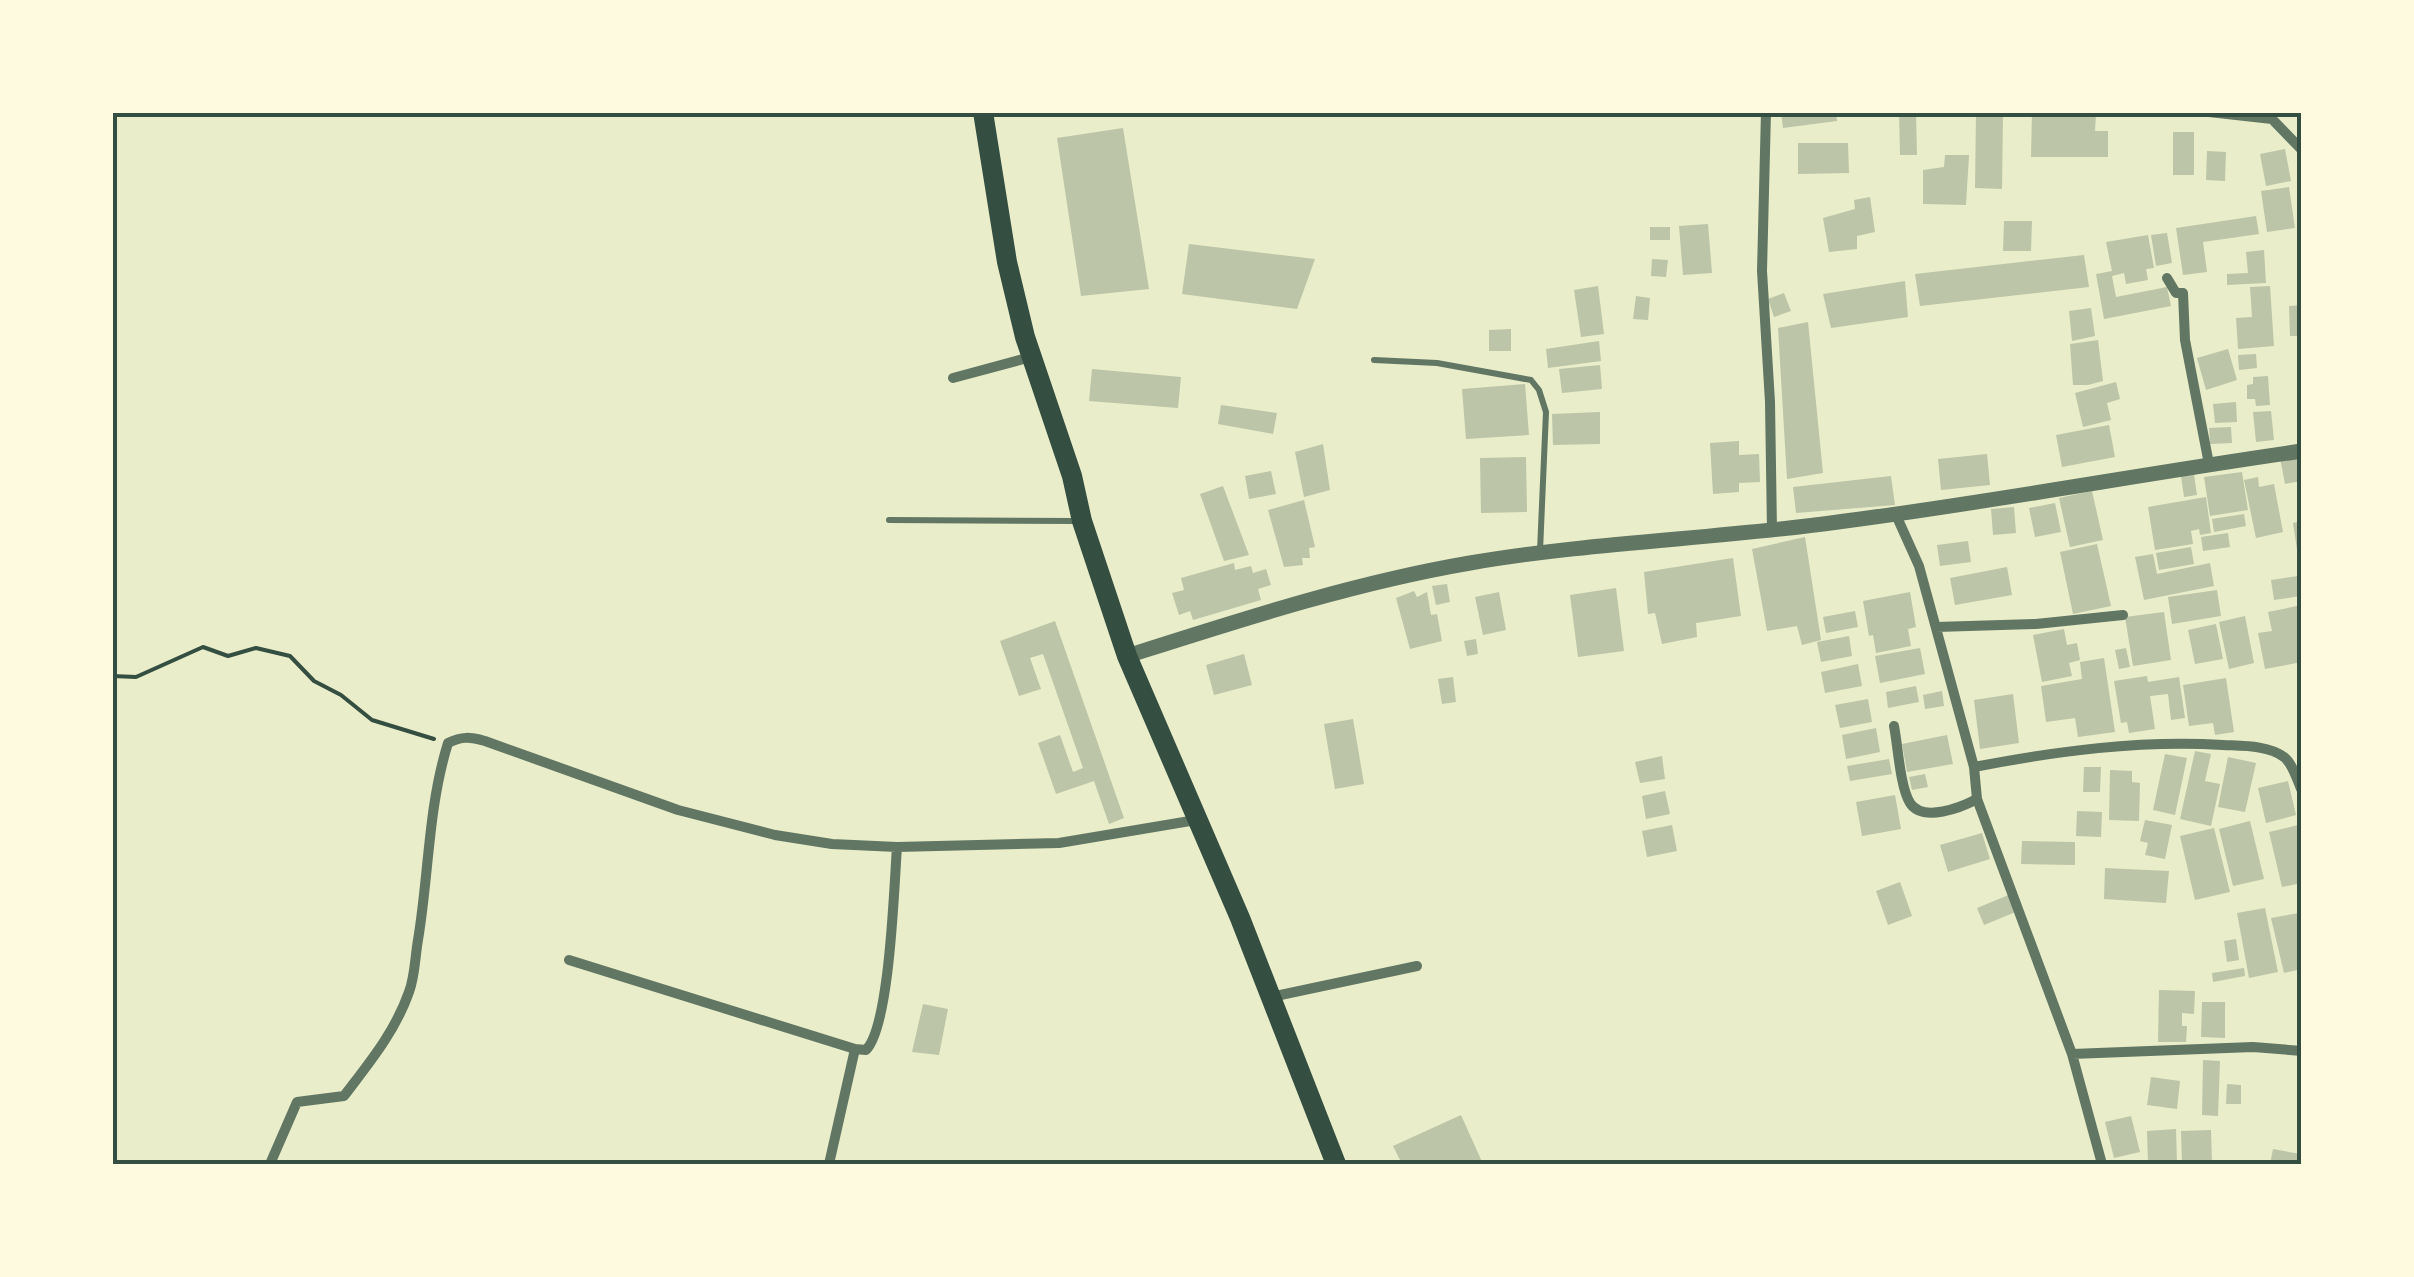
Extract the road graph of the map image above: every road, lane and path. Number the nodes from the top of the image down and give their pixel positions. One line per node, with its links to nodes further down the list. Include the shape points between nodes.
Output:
1 (983, 112): 7 (highway, via 1007,262)
2 (1766, 112): 15 (street, via 1762,271)
3 (2209, 112): 4 (street)
4 (2269, 116): 5 (street)
5 (2302, 150)
6 (2167, 278): 11 (street, via 2176,293 2183,292)
7 (1032, 357): 9 (street); 14 (highway)
8 (1374, 360): 16 (lane, via 1531,380 1546,412)
9 (952, 378)
10 (2302, 451): 11 (street)
11 (2209, 464): 12 (street)
12 (1896, 514): 15 (street); 18 (street, via 1920,566)
13 (890, 520): 14 (lane)
14 (1082, 521): 19 (highway)
15 (1772, 531): 16 (street)
16 (1540, 553): 19 (street, via 1327,594)
17 (2123, 614): 18 (street)
18 (1936, 628): 25 (street)
19 (1128, 656): 28 (highway)
20 (112, 676): 22 (path, via 136,677 203,648 228,656 256,648 290,656 314,682 342,694 372,720)
21 (1894, 726): 27 (street, via 1910,804 1940,812)
22 (448, 743): 29 (street, via 469,736 678,810 775,835); 36 (street, via 410,988 382,1046 344,1096 297,1102)
23 (2302, 760): 24 (street)
24 (2289, 761): 25 (street, via 2248,746 2145,743); 26 (street)
25 (1974, 767): 27 (street)
26 (2302, 791)
27 (1977, 799): 35 (street)
28 (1198, 820): 29 (street, via 1059,843); 32 (highway)
29 (897, 847): 33 (street, via 879,1023 871,1045)
30 (569, 960): 33 (street)
31 (1418, 966): 32 (street)
32 (1270, 997): 38 (highway)
33 (855, 1049): 37 (street)
34 (2302, 1051): 35 (street)
35 (2072, 1054): 39 (street)
36 (270, 1164)
37 (830, 1164)
38 (1336, 1164)
39 (2102, 1164)

